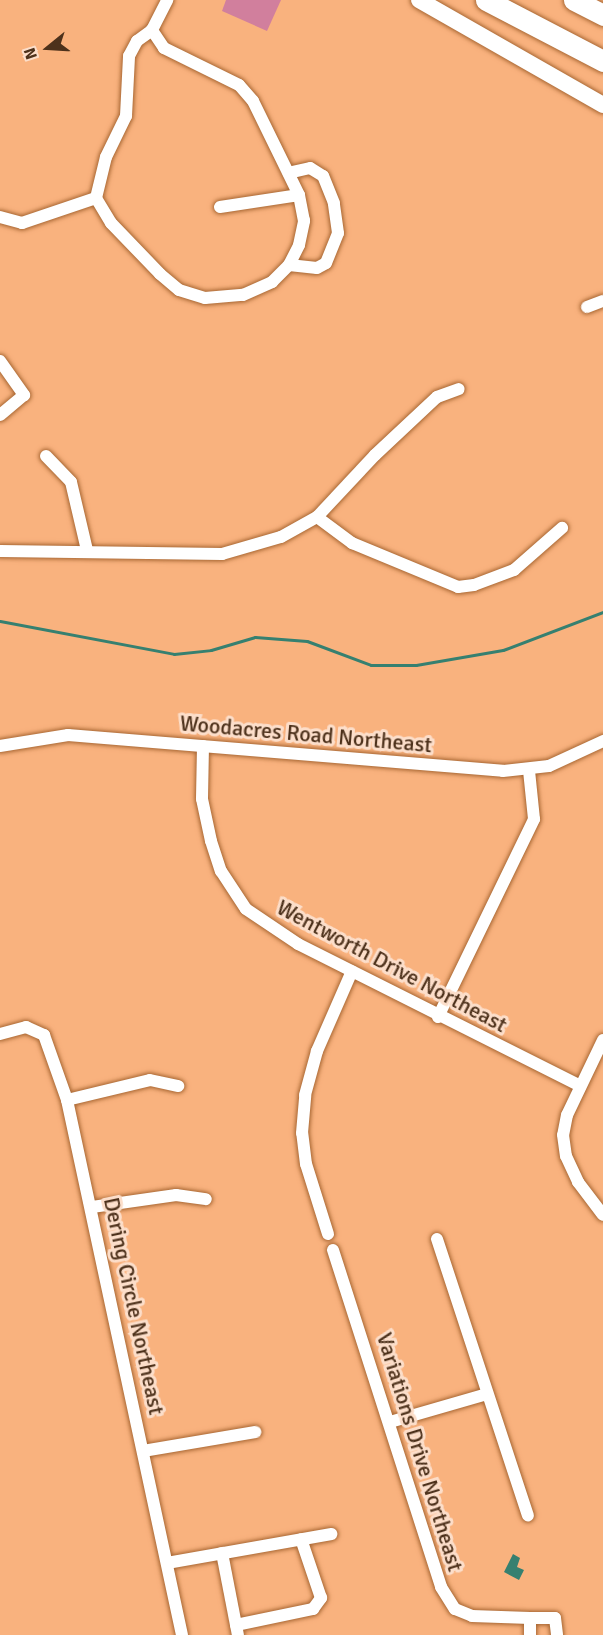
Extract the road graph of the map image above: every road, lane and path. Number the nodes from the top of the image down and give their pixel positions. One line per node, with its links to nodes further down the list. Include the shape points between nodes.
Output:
1 (167, 0): 6 (street)
2 (419, 0): 8 (main road)
3 (486, 0): 7 (highway)
4 (574, 0): 5 (highway)
5 (603, 15)
6 (152, 30): 9 (street, via 169,52 239,85 253,100); 11 (street, via 137,41 129,56 126,116 106,157)
7 (603, 62)
8 (603, 105)
9 (289, 173): 10 (street); 14 (street, via 310,168 323,176 334,203 338,233 326,263 317,268)
10 (299, 195): 12 (street); 14 (street, via 302,235)
11 (96, 198): 13 (street, via 22,223); 14 (street, via 111,223 179,290 205,298 237,297 272,282)
12 (220, 207)
13 (0, 217)
14 (289, 266)
15 (603, 301): 16 (street)
16 (586, 307)
17 (0, 360): 19 (street, via 24,394)
18 (459, 389): 21 (street, via 437,397 375,455)
19 (0, 415)
20 (46, 456): 23 (street, via 71,482)
21 (317, 518): 22 (street, via 352,543 458,587 514,570); 23 (street, via 281,537 222,554)
22 (562, 528)
23 (87, 550): 24 (street)
24 (0, 551)
25 (603, 741): 28 (street, Woodacres Road Northeast)
26 (0, 746): 27 (street, Woodacres Road Northeast, via 68,735)
27 (203, 746): 28 (street, Woodacres Road Northeast, via 457,769); 29 (street, Wentworth Drive Northeast, via 204,810 221,871 233,891 246,909 266,925)
28 (529, 771): 30 (street, via 534,819)
29 (352, 971): 30 (street, Wentworth Drive Northeast); 39 (street, via 317,1051 305,1095 302,1133)
30 (438, 1017): 34 (street, Wentworth Drive Northeast)
31 (0, 1034): 35 (street, Dering Circle Northeast, via 26,1027 44,1035)
32 (603, 1040): 34 (street)
33 (178, 1086): 35 (street, via 150,1080)
34 (579, 1086): 38 (street, via 563,1135 566,1156 578,1182)
35 (67, 1100): 37 (street, Dering Circle Northeast)
36 (206, 1199): 37 (street, via 176,1195)
37 (92, 1207): 45 (street, Dering Circle Northeast)
38 (603, 1215)
39 (328, 1234)
40 (437, 1239): 42 (street)
41 (333, 1250): 43 (street, Variations Drive Northeast)
42 (487, 1394): 43 (street); 46 (street)
43 (390, 1422): 51 (street, Variations Drive Northeast, via 433,1567 455,1609 472,1616)
44 (255, 1432): 45 (street)
45 (143, 1450): 50 (street, Dering Circle Northeast)
46 (528, 1515)
47 (331, 1534): 48 (street)
48 (301, 1539): 49 (street); 52 (street, via 321,1598 313,1610)
49 (222, 1553): 50 (street); 52 (street)
50 (167, 1563): 53 (street, Dering Circle Northeast)
51 (530, 1618): 54 (street); 55 (street, Variations Drive Northeast, via 555,1618)
52 (237, 1630)
53 (182, 1635)
54 (530, 1635)
55 (557, 1635)

